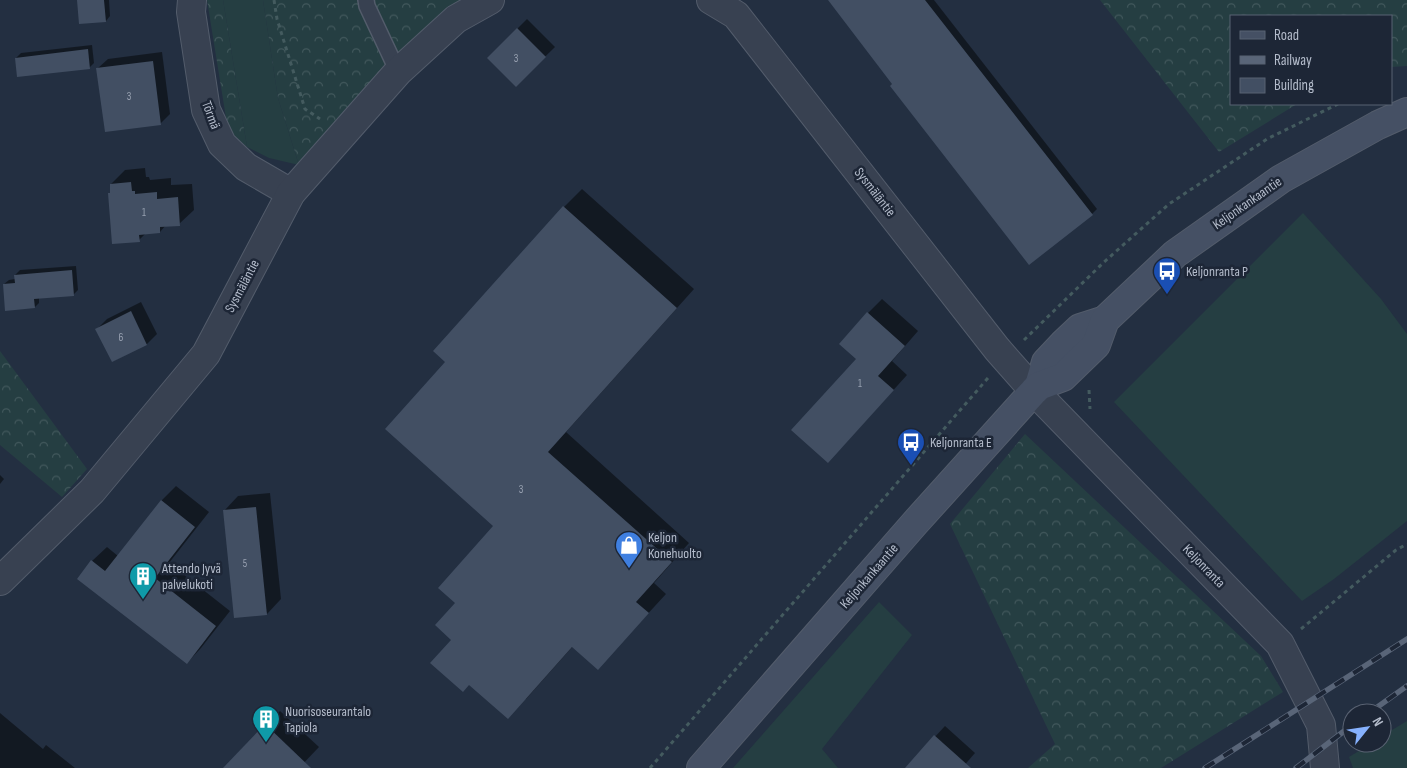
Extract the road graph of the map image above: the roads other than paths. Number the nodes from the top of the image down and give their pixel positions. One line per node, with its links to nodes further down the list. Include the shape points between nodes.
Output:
1 (192, 0): 7 (street, Törmä, via 191,12 206,110 222,144 246,167)
2 (366, 0): 5 (lane)
3 (490, 0): 5 (street, Sysmäläntie, via 456,20)
4 (711, 0): 8 (street, Sysmäläntie, via 736,15 997,349)
5 (398, 72): 7 (street, Sysmäläntie)
6 (1407, 112): 8 (main road, Keljonkankaantie, via 1281,179 1175,254 1105,320 1096,345 1064,377)
7 (292, 193): 9 (street, Sysmäläntie, via 206,354 92,491)
8 (1036, 389): 10 (main road, Keljonkankaantie); 11 (street, Keljonranta, via 1280,644 1321,725)
9 (0, 581)
10 (701, 768)
11 (1325, 768)

